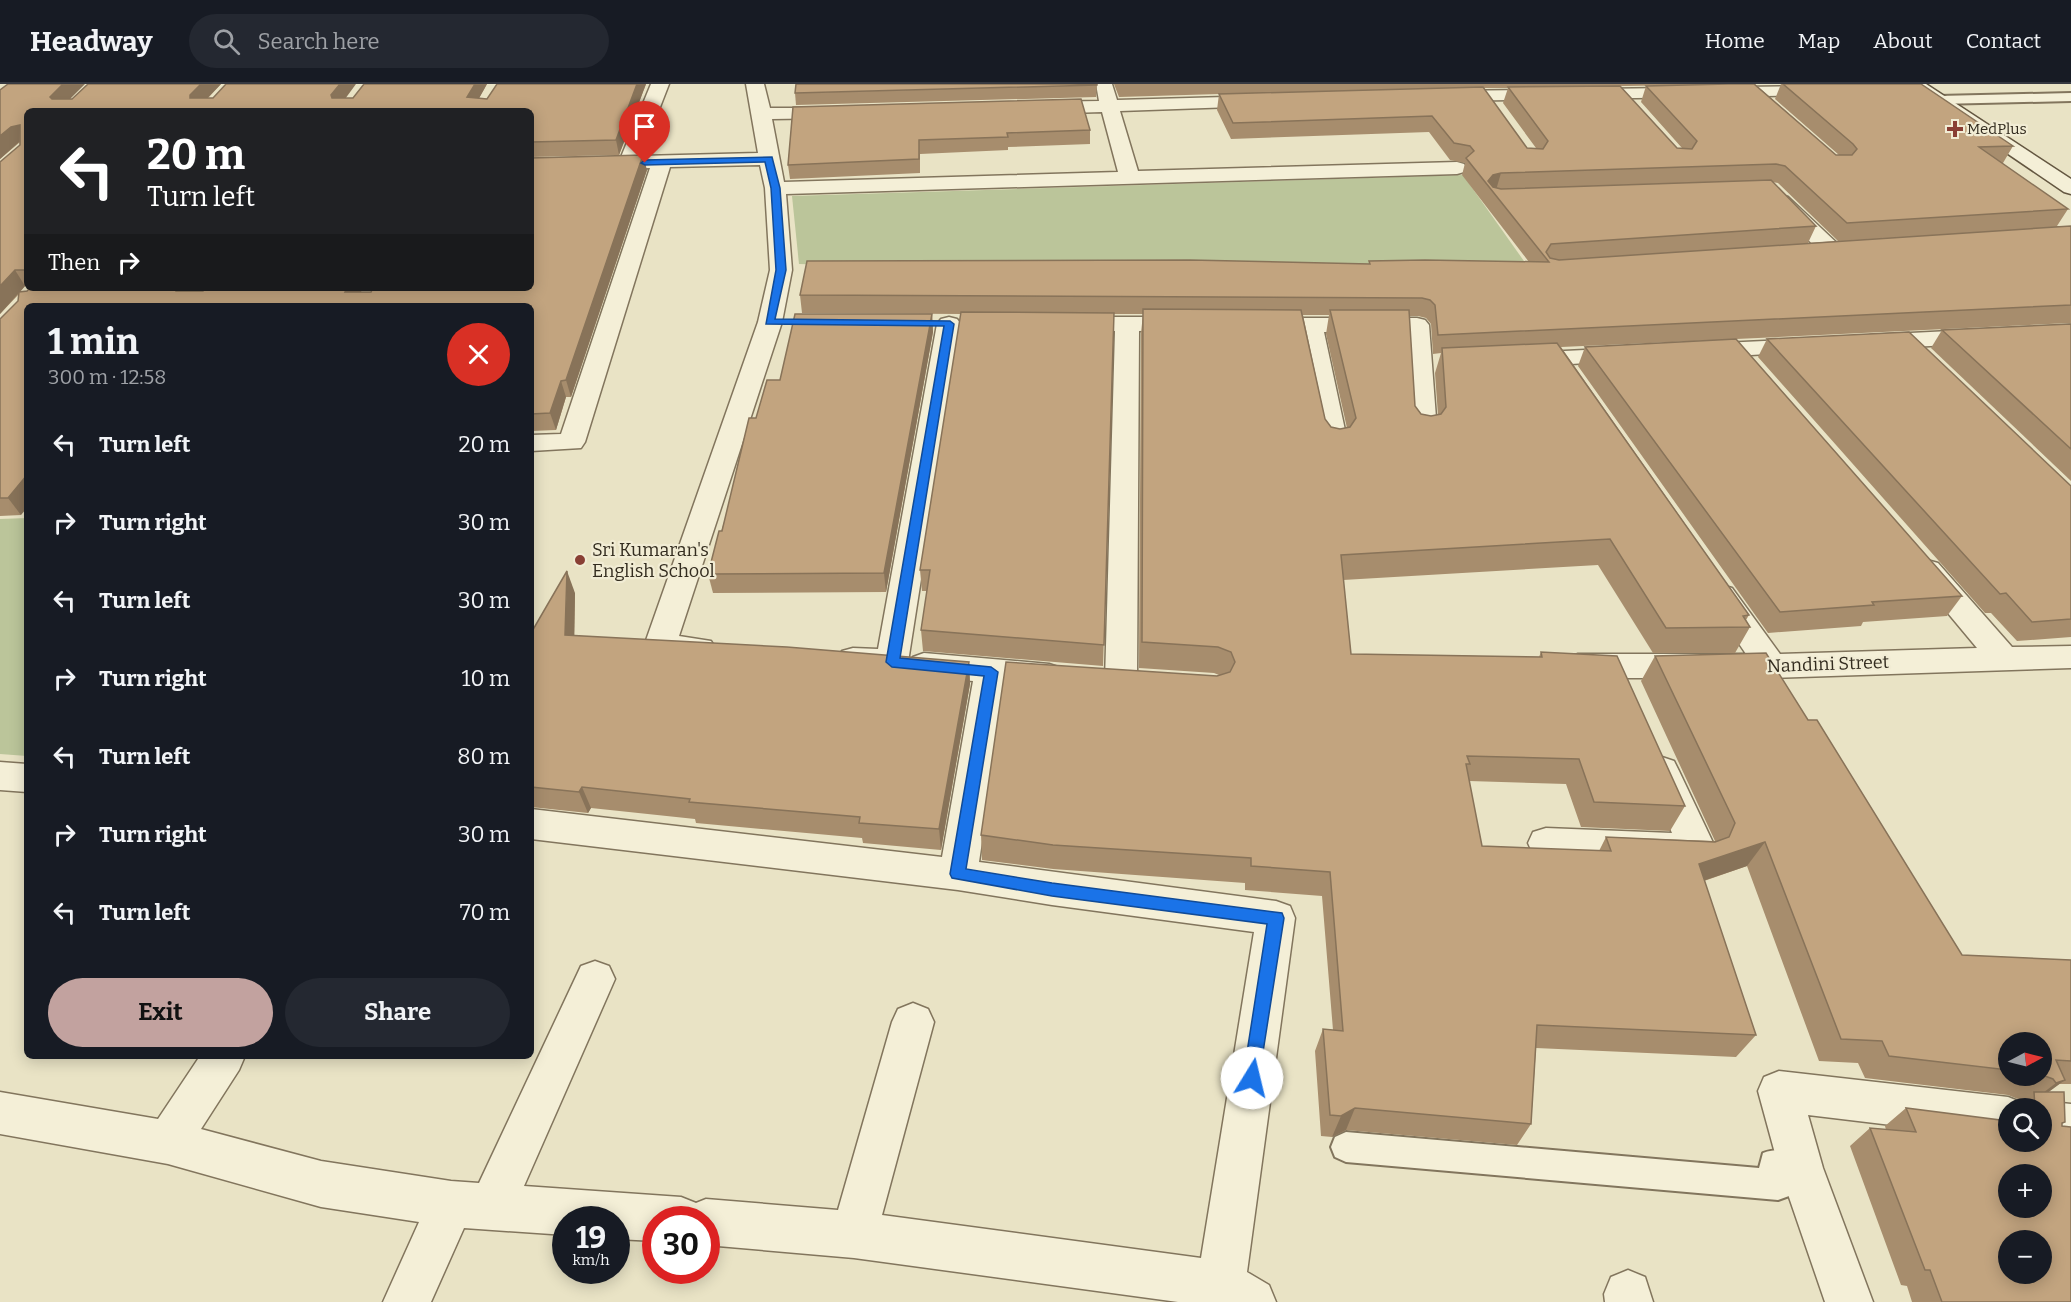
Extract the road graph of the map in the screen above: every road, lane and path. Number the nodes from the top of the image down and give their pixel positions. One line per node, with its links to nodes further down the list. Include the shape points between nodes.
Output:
1 (660, 84): 22 (street)
2 (755, 84): 18 (street)
3 (1103, 84): 13 (street)
4 (1909, 87): 12 (street)
5 (1837, 90): 6 (street)
6 (1754, 93): 7 (street); 15 (street)
7 (1621, 95): 9 (street); 16 (street)
8 (1430, 96): 9 (street)
9 (1486, 96): 19 (street)
10 (2071, 97): 12 (lane)
11 (1276, 100): 13 (street)
12 (1938, 100): 27 (street)
13 (1110, 106): 14 (street); 25 (street)
14 (1017, 108)
15 (1770, 108)
16 (1636, 111)
17 (855, 112): 18 (street)
18 (762, 114): 20 (street)
19 (1499, 114)
20 (769, 159): 21 (street); 26 (street)
21 (662, 162): 22 (street); 49 (street, via 572,442)
22 (628, 164): 23 (street)
23 (534, 165)
24 (1457, 168): 25 (street)
25 (1130, 178): 26 (street)
26 (775, 188): 32 (street)
27 (2071, 188)
28 (1769, 189): 30 (street)
29 (1854, 249): 30 (street)
30 (1831, 250): 31 (street)
31 (1808, 252)
32 (781, 270): 33 (street); 53 (street, via 782,322 660,646)
33 (804, 270)
34 (949, 324): 57 (street)
35 (1044, 324): 36 (street)
36 (1127, 324): 37 (street); 61 (street)
37 (1207, 325)
38 (1242, 325): 39 (street)
39 (1310, 325): 48 (street, via 1417,325 1432,363); 50 (street)
40 (2071, 332): 41 (street)
41 (1906, 341): 42 (street); 45 (street)
42 (1735, 349): 43 (street); 46 (street)
43 (1558, 359): 44 (street); 47 (street)
44 (1501, 361)
45 (1930, 365)
46 (1758, 376)
47 (1578, 387)
48 (1424, 431)
49 (534, 443)
50 (1335, 444)
51 (1911, 552): 56 (street)
52 (1704, 570): 59 (street)
53 (730, 651)
54 (823, 657): 57 (street)
55 (2071, 657): 56 (street, Nandini Street)
56 (2003, 658): 59 (street, Nandini Street)
57 (892, 662): 60 (street)
58 (1546, 665): 59 (street, Nandini Street, via 1624,683)
59 (1771, 666)
60 (991, 672): 61 (street); 68 (street)
61 (1097, 680): 62 (street)
62 (1155, 684)
63 (1648, 739): 67 (street, via 1698,849)
64 (0, 776): 65 (street)
65 (24, 778)
66 (534, 824): 68 (street)
67 (1546, 843)
68 (958, 874): 83 (street, via 1276,918)
69 (595, 979): 79 (street)
70 (913, 1022): 82 (street)
71 (222, 1059): 76 (street)
72 (0, 1113): 76 (street)
73 (1998, 1117): 78 (street, via 1779,1090)
74 (2052, 1123): 75 (street)
75 (2071, 1125)
76 (168, 1142): 79 (street, via 321,1184)
77 (1346, 1147): 78 (lane, via 1778,1185 1774,1164)
78 (1801, 1168): 85 (street)
79 (471, 1205): 80 (street); 84 (street)
80 (642, 1217)
81 (720, 1223): 82 (street)
82 (854, 1235): 83 (street)
83 (1236, 1293)
84 (407, 1302)
85 (1849, 1302)

